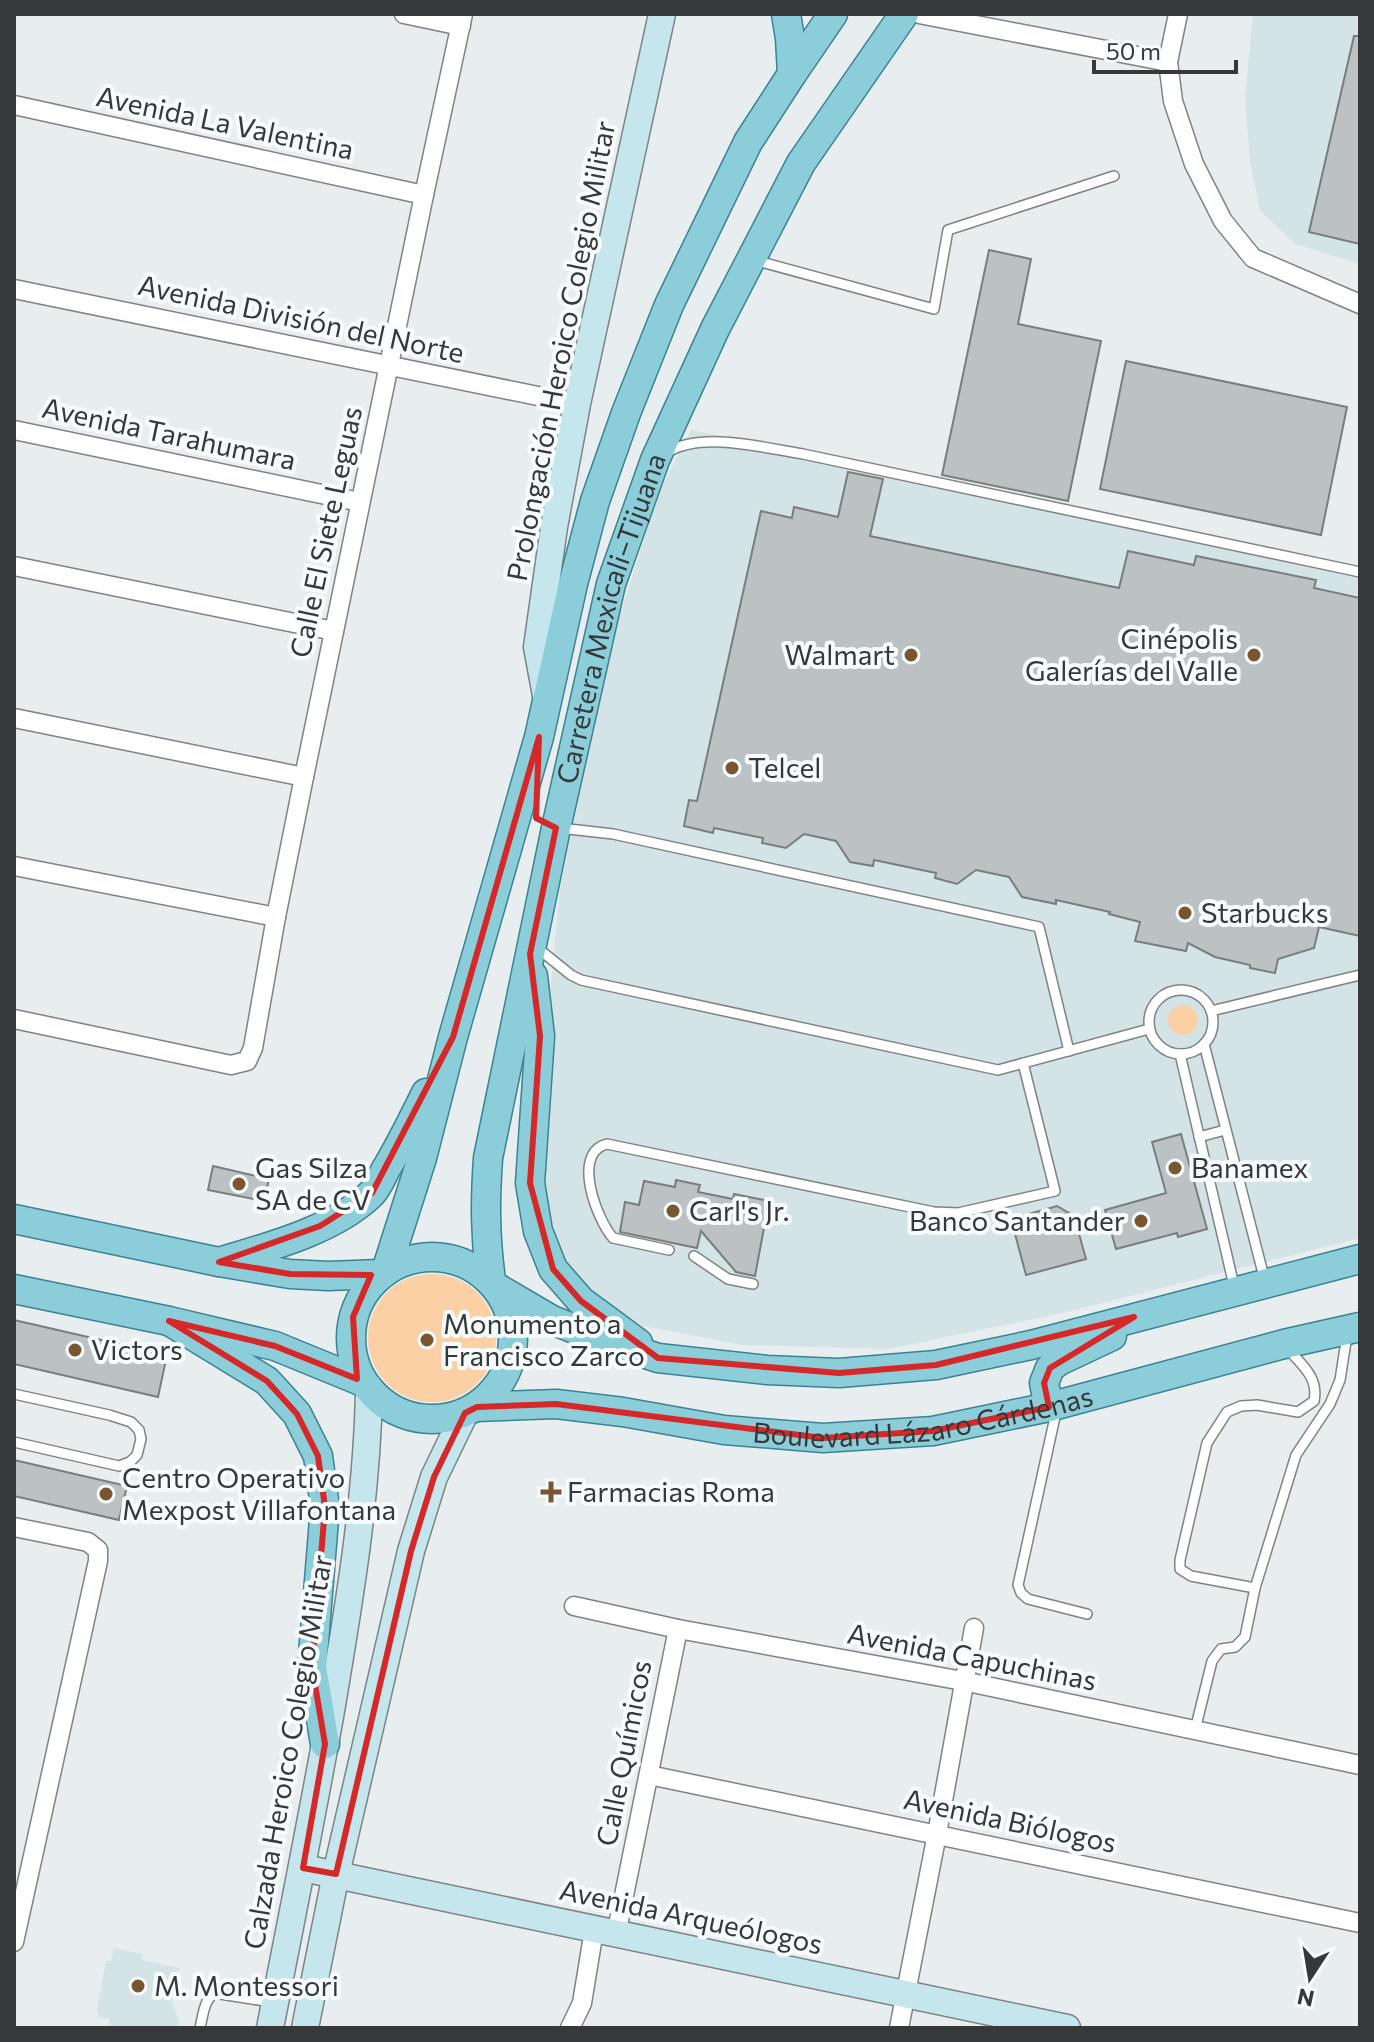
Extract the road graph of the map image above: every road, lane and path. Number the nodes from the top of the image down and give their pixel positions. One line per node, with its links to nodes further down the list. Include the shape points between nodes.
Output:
1 (404, 14): 8 (street)
2 (662, 14): 18 (street, Prolongación Heroico Colegio Militar)
3 (786, 14): 10 (main road)
4 (833, 14): 10 (main road, Carretera Mexicali–Tijuana)
5 (904, 14): 14 (main road, Carretera Mexicali–Tijuana, via 801,163)
6 (919, 14): 9 (street)
7 (1178, 14): 9 (street)
8 (462, 20): 13 (street, Calle El Siete Leguas)
9 (1168, 62): 16 (street, via 1173,101 1194,164 1223,221 1253,258)
10 (792, 74): 25 (main road, Carretera Mexicali–Tijuana, via 748,142 669,305 626,413 595,501)
11 (14, 105): 13 (street, Avenida La Valentina)
12 (1114, 176): 14 (lane, via 948,230 934,309)
13 (424, 195): 17 (street, Calle El Siete Leguas)
14 (751, 259): 20 (main road, Carretera Mexicali–Tijuana)
15 (14, 289): 17 (street, Avenida División del Norte)
16 (1360, 304)
17 (388, 365): 18 (street, Avenida División del Norte); 21 (street, Calle El Siete Leguas)
18 (577, 404): 25 (street, Prolongación Heroico Colegio Militar, via 537,647)
19 (14, 430): 21 (street, Avenida Tarahumara)
20 (655, 460): 23 (lane, via 679,445 707,442 803,454); 29 (main road, Carretera Mexicali–Tijuana, via 611,584)
21 (360, 502): 24 (street, Calle El Siete Leguas)
22 (14, 566): 24 (street)
23 (1360, 572)
24 (334, 631): 28 (street, Calle El Siete Leguas)
25 (547, 702): 27 (main road, Carretera Mexicali–Tijuana)
26 (14, 718): 28 (street)
27 (539, 737): 29 (main road, via 536,815); 37 (main road, Carretera Mexicali–Tijuana)
28 (304, 777): 31 (street, Calle El Siete Leguas)
29 (556, 828): 32 (main road, Carretera Mexicali–Tijuana); 39 (lane, via 589,830 1039,927)
30 (14, 866): 31 (street)
31 (276, 917): 35 (street, Calle El Siete Leguas, via 247,1061 231,1065)
32 (531, 949): 41 (lane, via 571,975 596,983 998,1070); 51 (main road, Carretera Mexicali–Tijuana, via 488,1158 485,1239); 59 (main road, via 540,1036 530,1183 538,1231 553,1269 581,1301)
33 (1360, 975): 34 (lane)
34 (1211, 1011): 36 (lane, via 1198,994 1177,990 1152,1007); 38 (lane, via 1212,1029)
35 (14, 1019)
36 (1149, 1029): 39 (lane); 40 (lane, via 1160,1046)
37 (453, 1037): 48 (main road, via 372,1193 320,1226); 49 (main road, via 422,1158)
38 (1204, 1044): 40 (lane); 42 (lane)
39 (1069, 1051): 41 (lane)
40 (1180, 1054): 43 (lane)
41 (1023, 1063): 45 (lane, via 1055,1191 987,1208 934,1212 599,1146 590,1165 592,1202 610,1235)
42 (1225, 1130): 43 (lane); 52 (lane)
43 (1199, 1137): 54 (lane)
44 (14, 1219): 48 (main road)
45 (669, 1250)
46 (694, 1256): 50 (lane, via 728,1279)
47 (1360, 1259): 52 (main road, Boulevard Lázaro Cárdenas)
48 (219, 1262): 49 (main road, via 290,1274)
49 (383, 1273): 51 (main road, via 406,1261 450,1259 472,1267); 60 (main road, via 362,1296 353,1317 354,1361)
50 (753, 1284)
51 (495, 1285): 59 (main road, Boulevard Lázaro Cárdenas, via 552,1320); 63 (main road, via 513,1322 511,1361 492,1394)
52 (1265, 1285): 54 (main road, Boulevard Lázaro Cárdenas)
53 (14, 1289): 56 (main road)
54 (1235, 1293): 55 (main road, Boulevard Lázaro Cárdenas)
55 (1134, 1317): 59 (main road, Boulevard Lázaro Cárdenas, via 936,1365 839,1373); 62 (main road, via 1123,1329 1050,1368 1044,1383)
56 (169, 1321): 60 (main road, via 275,1346); 73 (main road, via 267,1381 297,1414 318,1456 325,1507 312,1667)
57 (1354, 1329): 58 (main road, Boulevard Lázaro Cárdenas); 66 (lane, via 1330,1404 1296,1455)
58 (1284, 1344): 62 (main road, Boulevard Lázaro Cárdenas); 66 (lane, via 1311,1375 1314,1401 1298,1412 1257,1405 1227,1412 1207,1443 1180,1560 1180,1569 1191,1576)
59 (658, 1358)
60 (366, 1386): 63 (main road, via 385,1405 424,1419); 73 (street, Calzada Heroico Colegio Militar, via 368,1450 359,1530)
61 (14, 1394): 64 (lane, via 131,1422 141,1439 137,1455 119,1466)
62 (1053, 1406): 63 (main road, Boulevard Lázaro Cárdenas, via 933,1431 823,1438 724,1430 556,1404); 68 (lane, via 1018,1585 1028,1599)
63 (471, 1410): 78 (street, via 434,1477 411,1551)
64 (14, 1442)
65 (14, 1527): 81 (street, via 88,1542 98,1550)
66 (1255, 1588): 72 (lane, via 1245,1637 1235,1647 1221,1649 1212,1661)
67 (574, 1606): 70 (street, Avenida Capuchinas)
68 (1087, 1614)
69 (974, 1628): 71 (street)
70 (678, 1629): 71 (street, Avenida Capuchinas); 75 (street, Calle Químicos)
71 (963, 1681): 72 (street, Avenida Capuchinas); 76 (street)
72 (1195, 1730): 74 (street, Avenida Capuchinas)
73 (325, 1744): 77 (street, Calzada Heroico Colegio Militar)
74 (1360, 1765)
75 (649, 1775): 76 (street, Avenida Biólogos); 80 (street, Calle Químicos)
76 (937, 1834): 79 (street, Avenida Biólogos); 82 (street)
77 (303, 1868): 78 (street, Avenida Arqueólogos); 83 (street, Calzada Heroico Colegio Militar)
78 (336, 1874): 80 (street, Avenida Arqueólogos); 85 (street)
79 (1360, 1923)
80 (605, 1932): 82 (street, Avenida Arqueólogos); 86 (street, Calle Químicos)
81 (14, 1941)
82 (907, 1995): 87 (street); 88 (street, Avenida Arqueólogos)
83 (273, 2015): 84 (lane, via 214,1993 205,2004)
84 (200, 2028)
85 (305, 2028)
86 (570, 2028)
87 (899, 2028)
88 (1067, 2028)

